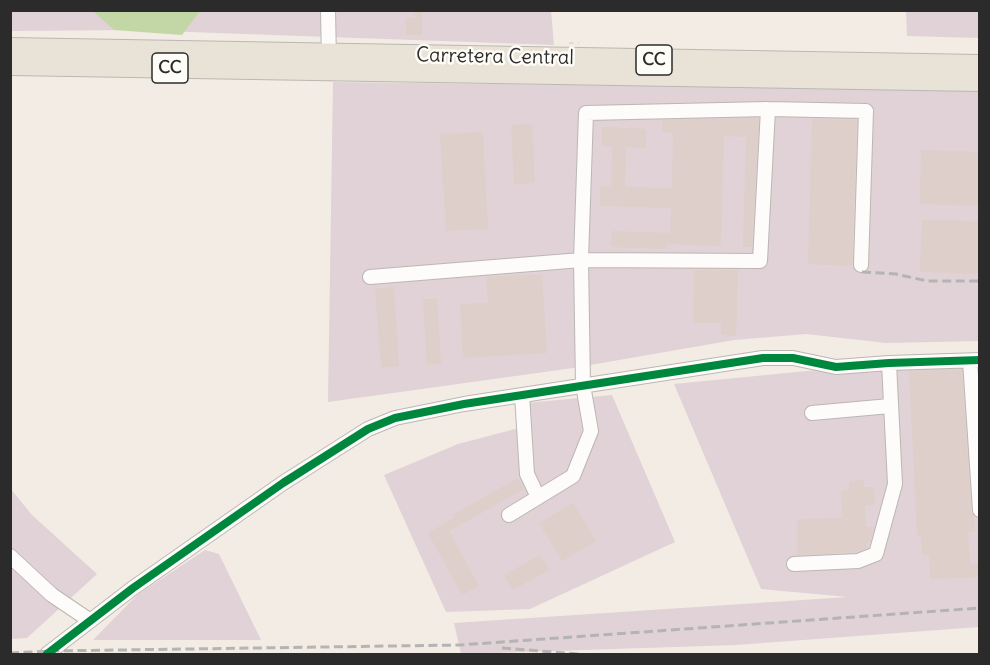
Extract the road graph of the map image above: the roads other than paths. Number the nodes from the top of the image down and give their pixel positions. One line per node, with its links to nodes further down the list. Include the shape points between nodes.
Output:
1 (328, 10): 3 (street)
2 (10, 48): 3 (highway, Carretera Central / CC)
3 (329, 62): 4 (highway, Carretera Central / CC); 5 (highway, Carretera Central / CC); 6 (highway, Carretera Central / CC)
4 (10, 64)
5 (980, 65)
6 (980, 81)
7 (768, 109): 8 (street, via 586,112); 8 (street, via 760,261); 9 (street, via 866,111)
8 (581, 260): 10 (street); 13 (street)
9 (861, 265)
10 (370, 277)
11 (975, 360): 12 (street); 17 (street)
12 (889, 363): 13 (street, via 836,367 793,358 763,358); 15 (street)
13 (583, 385): 14 (street); 18 (street, via 591,431 573,476)
14 (522, 395): 18 (street, via 527,474); 23 (street, via 395,418 368,429 283,483)
15 (890, 406): 16 (street); 22 (street, via 895,484 876,554 858,561)
16 (813, 413)
17 (976, 415): 19 (street)
18 (538, 497): 20 (street)
19 (980, 510)
20 (509, 515)
21 (10, 556): 23 (street, via 52,595)
22 (794, 564)
23 (89, 620): 24 (street)
24 (47, 654)

